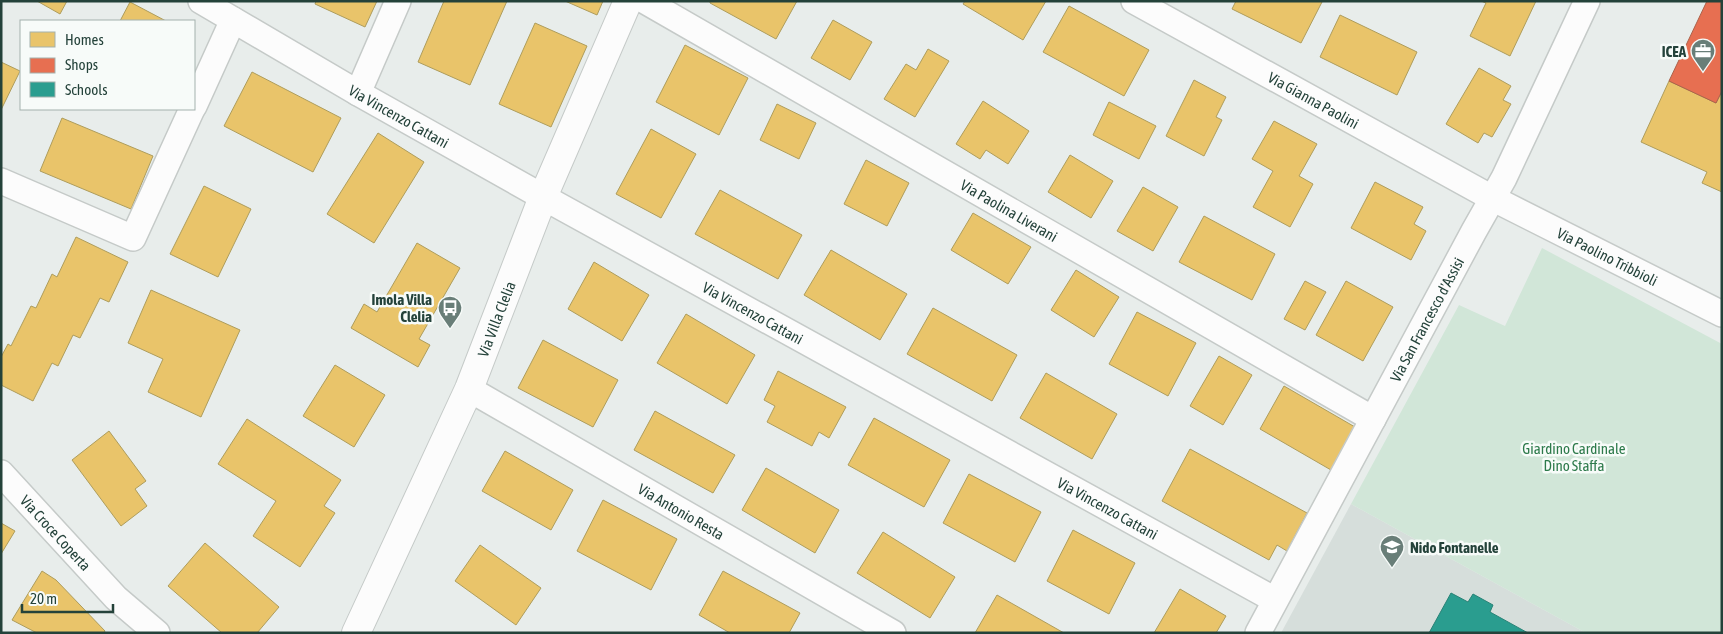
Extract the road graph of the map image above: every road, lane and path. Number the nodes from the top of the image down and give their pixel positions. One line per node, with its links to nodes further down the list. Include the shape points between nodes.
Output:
1 (200, 1): 7 (street, Via Vincenzo Cattani)
2 (398, 1): 8 (street)
3 (628, 1): 12 (street, Via Villa Clelia)
4 (645, 1): 16 (street, Via Paolina Liverani)
5 (1134, 1): 13 (street, Via Gianna Paolini)
6 (1587, 1): 13 (street, Via San Francesco d'Assisi)
7 (233, 20): 8 (street, Via Vincenzo Cattani); 9 (street)
8 (358, 93): 12 (street, Via Vincenzo Cattani)
9 (195, 103)
10 (192, 110): 11 (street, via 133,238)
11 (1, 181)
12 (543, 197): 15 (street, Via Villa Clelia); 18 (street, Via Vincenzo Cattani)
13 (1492, 198): 14 (street, Via Paolino Tribbioli); 16 (street, Via San Francesco d'Assisi)
14 (1722, 314)
15 (468, 388): 20 (street, Via Villa Clelia); 21 (street, Via Antonio Resta)
16 (1373, 419): 18 (street, Via San Francesco d'Assisi)
17 (1, 473): 19 (street, Via Croce Coperta, via 116,598)
18 (1275, 600): 22 (street, Via San Francesco d'Assisi)
19 (157, 633)
20 (356, 633)
21 (893, 633)
22 (1258, 633)

